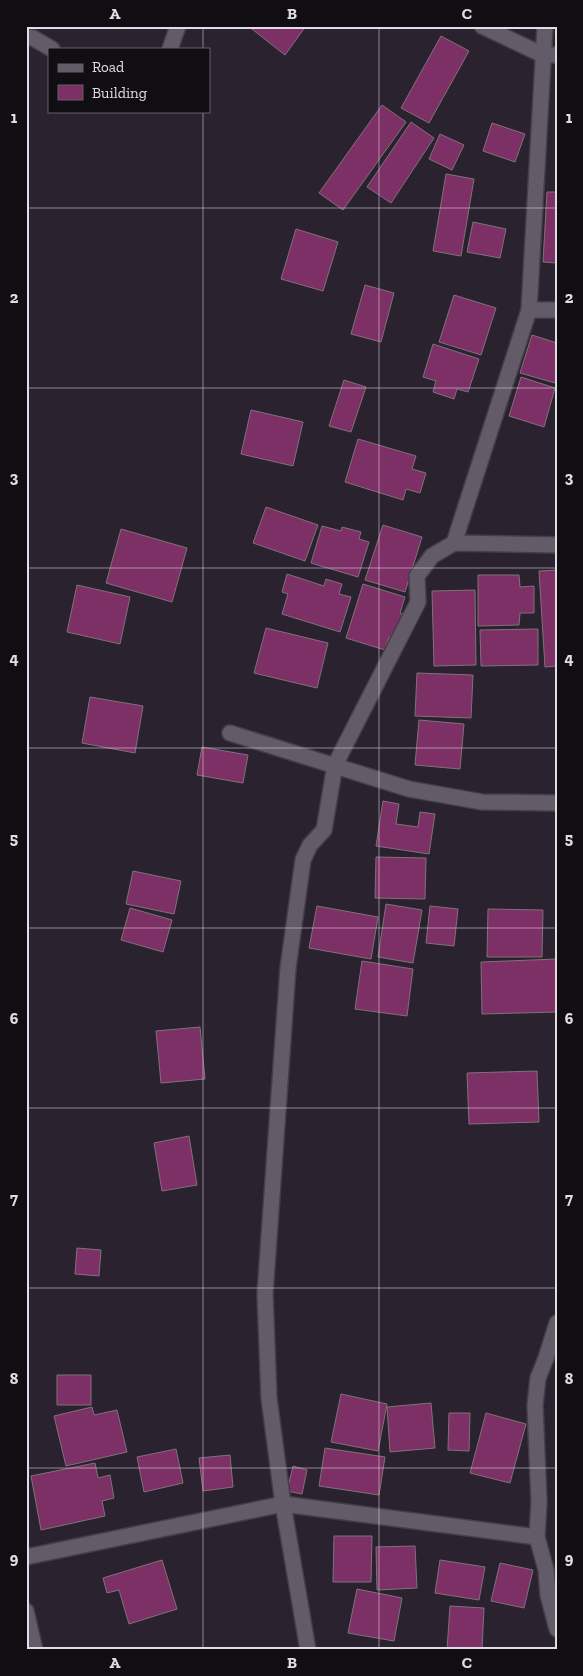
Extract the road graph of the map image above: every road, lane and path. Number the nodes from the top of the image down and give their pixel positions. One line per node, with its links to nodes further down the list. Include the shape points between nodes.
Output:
1 (178, 26): 6 (street)
2 (482, 26): 7 (street)
3 (545, 26): 7 (street)
4 (26, 37): 5 (street)
5 (50, 48)
6 (170, 48)
7 (550, 55): 8 (street)
8 (529, 310): 9 (street); 10 (street)
9 (557, 310)
10 (454, 542): 11 (street); 13 (street, via 432,556 418,576 418,602)
11 (557, 545)
12 (230, 733): 13 (street)
13 (336, 765): 14 (street, via 409,789 482,802); 16 (street, via 324,830 310,844 303,860 288,968 265,1294 269,1398)
14 (557, 803)
15 (557, 1323): 17 (street, via 538,1378 535,1405 539,1502)
16 (282, 1504): 17 (street); 18 (street); 22 (street)
17 (537, 1537): 20 (street)
18 (26, 1557)
19 (26, 1612): 21 (street)
20 (557, 1629)
21 (35, 1650)
22 (308, 1650)

